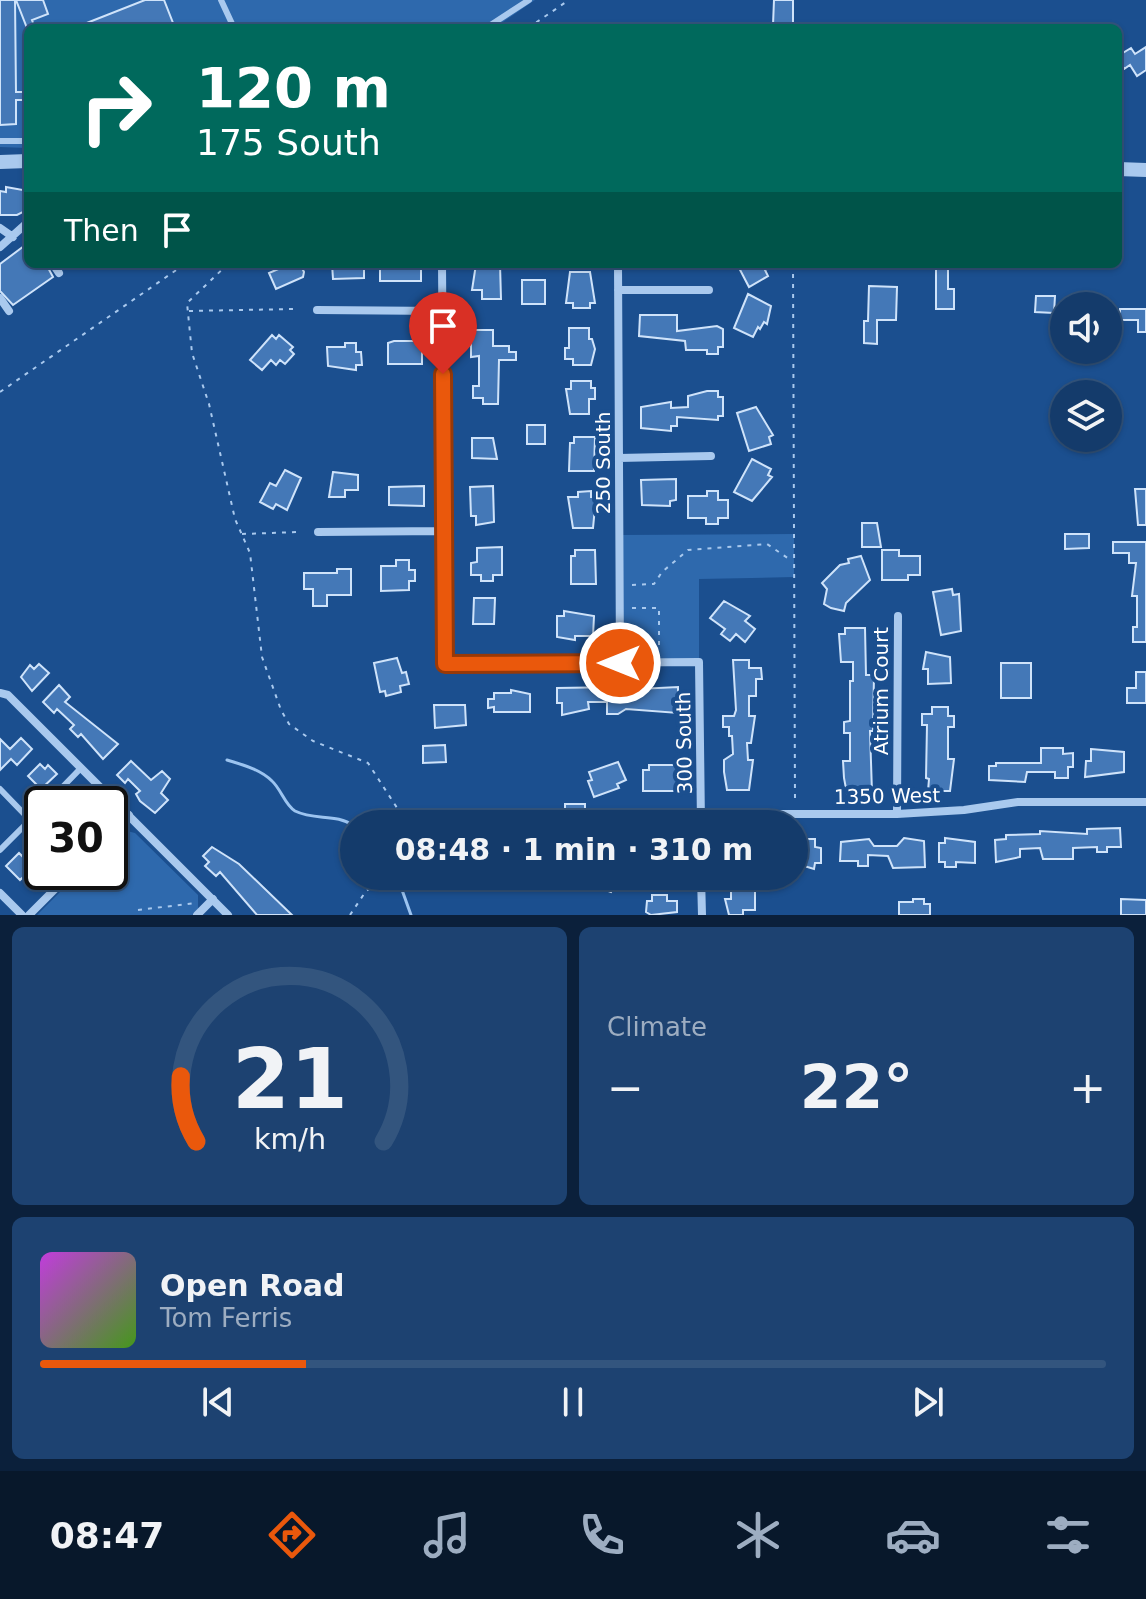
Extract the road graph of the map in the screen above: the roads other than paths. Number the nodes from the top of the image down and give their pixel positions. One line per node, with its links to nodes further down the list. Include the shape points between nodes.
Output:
1 (221, 0): 3 (lane)
2 (529, 0): 4 (lane)
3 (232, 24)
4 (492, 24)
5 (0, 141): 6 (lane)
6 (24, 141)
7 (24, 161): 8 (street)
8 (0, 162)
9 (1122, 169): 10 (street)
10 (1146, 170)
11 (0, 228): 13 (street)
12 (24, 228): 13 (street)
13 (13, 237): 14 (street)
14 (0, 247)
15 (56, 268): 18 (street)
16 (442, 268): 24 (street)
17 (618, 268): 19 (street, 250 South)
18 (59, 273)
19 (618, 290): 20 (street); 26 (street, 250 South)
20 (709, 290)
21 (0, 298): 23 (street)
22 (317, 310): 24 (street)
23 (9, 311)
24 (443, 311): 27 (street)
25 (711, 456): 26 (street)
26 (619, 458): 30 (street, 250 South)
27 (444, 531): 28 (street); 30 (street, via 445,664)
28 (318, 532)
29 (898, 616): 38 (street, Atrium Court)
30 (620, 663): 36 (street, 300 South, via 699,662)
31 (0, 693): 32 (street)
32 (81, 768): 33 (lane); 39 (street)
33 (63, 786)
34 (0, 789): 37 (lane)
35 (1146, 802): 38 (street, 1350 West, via 1018,802)
36 (701, 810)
37 (24, 814)
38 (897, 814): 40 (street, 1350 West)
39 (129, 815): 46 (street)
40 (808, 816)
41 (24, 826): 42 (lane)
42 (0, 850)
43 (54, 890): 48 (street)
44 (701, 890): 51 (street)
45 (0, 893): 47 (street)
46 (213, 899): 49 (street); 50 (street)
47 (22, 915)
48 (29, 915)
49 (197, 915)
50 (228, 915)
51 (702, 915)

